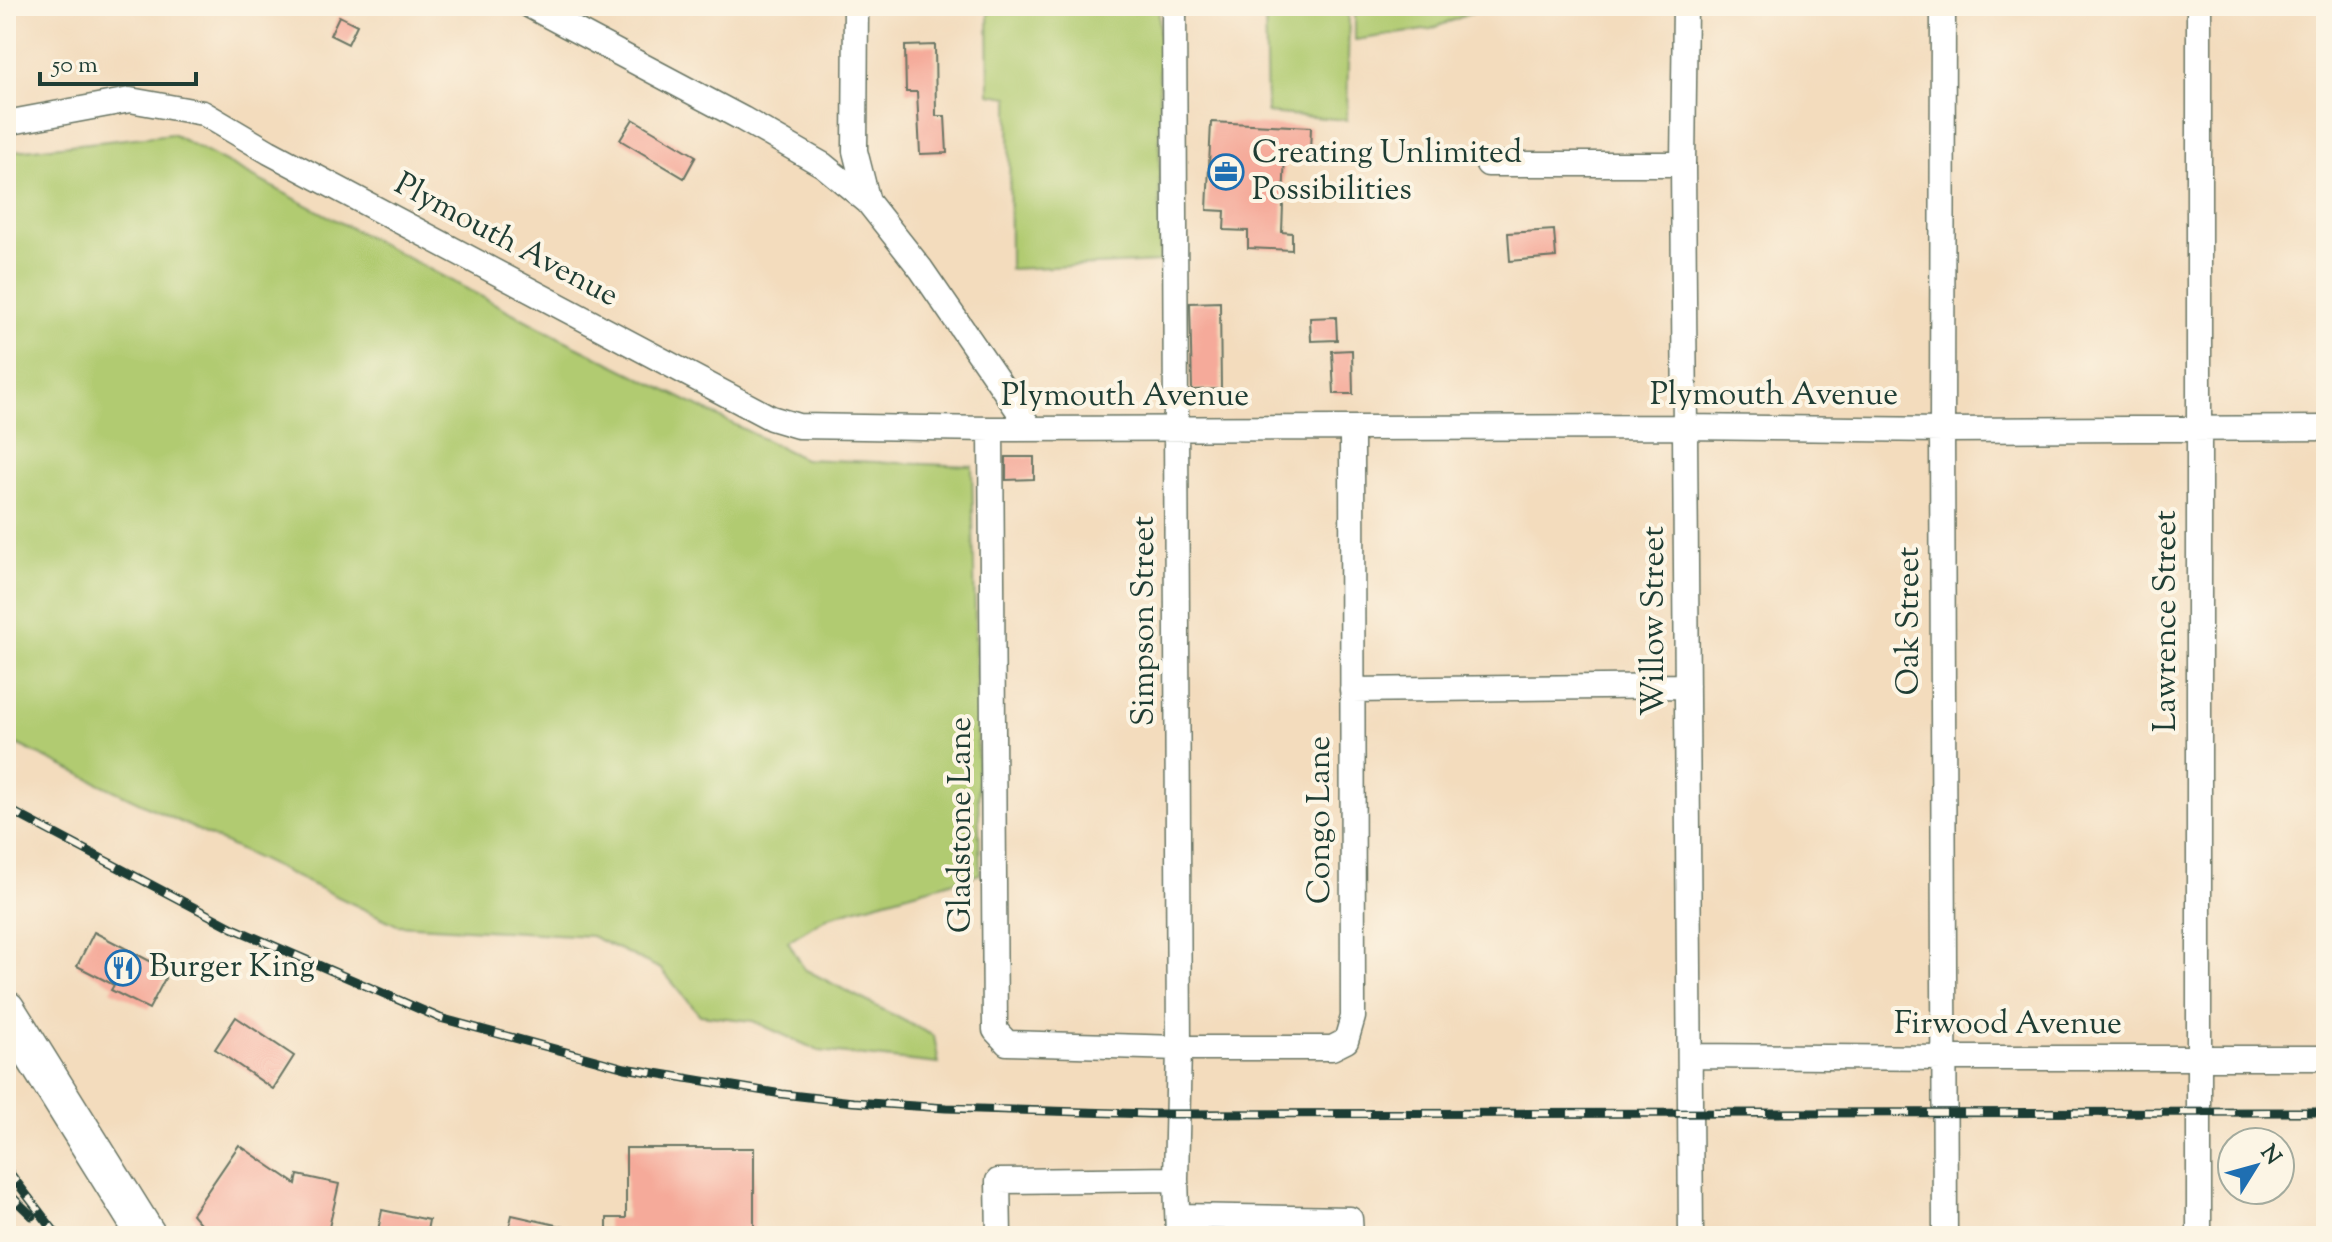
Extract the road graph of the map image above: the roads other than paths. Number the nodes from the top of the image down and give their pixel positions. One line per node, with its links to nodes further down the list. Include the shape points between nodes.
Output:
1 (530, 6): 10 (street, via 823,165)
2 (1174, 6): 12 (street, Simpson Street)
3 (1685, 6): 9 (street, Willow Street)
4 (1943, 6): 18 (street, Oak Street)
5 (2199, 6): 17 (street, Lawrence Street)
6 (851, 8): 10 (street, via 855,151)
7 (6, 123): 14 (street, Plymouth Avenue, via 130,100 203,113 771,418 798,426)
8 (1488, 164): 9 (street)
9 (1683, 164): 11 (street, Willow Street)
10 (868, 202): 15 (street)
11 (1685, 427): 16 (street, Plymouth Avenue); 18 (street, Plymouth Avenue); 19 (street, Willow Street)
12 (1177, 428): 15 (street, Plymouth Avenue); 16 (street, Plymouth Avenue); 22 (street, Simpson Street)
13 (2326, 428): 17 (street, Plymouth Avenue)
14 (991, 429): 15 (street, Plymouth Avenue); 22 (street, Gladstone Lane, via 995,1030 1007,1043)
15 (1031, 429)
16 (1352, 429): 20 (street, Congo Lane)
17 (2200, 429): 18 (street, Plymouth Avenue); 24 (street, Lawrence Street)
18 (1942, 430): 25 (street, Oak Street)
19 (1687, 686): 20 (street); 23 (street, Willow Street)
20 (1352, 690): 22 (street, Congo Lane, via 1353,1017 1346,1041 1332,1048)
21 (6, 1010): 30 (main road)
22 (1179, 1048): 27 (street, Simpson Street)
23 (1691, 1056): 25 (street, Firwood Avenue); 32 (street, Willow Street)
24 (2199, 1057): 25 (street, Firwood Avenue); 26 (street, Firwood Avenue); 34 (street, Lawrence Street)
25 (1943, 1058): 33 (street, Oak Street)
26 (2326, 1058)
27 (1176, 1179): 28 (street, Simpson Street); 31 (street, via 998,1181)
28 (1178, 1226): 29 (street)
29 (1351, 1228)
30 (147, 1236)
31 (999, 1236)
32 (1691, 1236)
33 (1945, 1236)
34 (2199, 1236)

